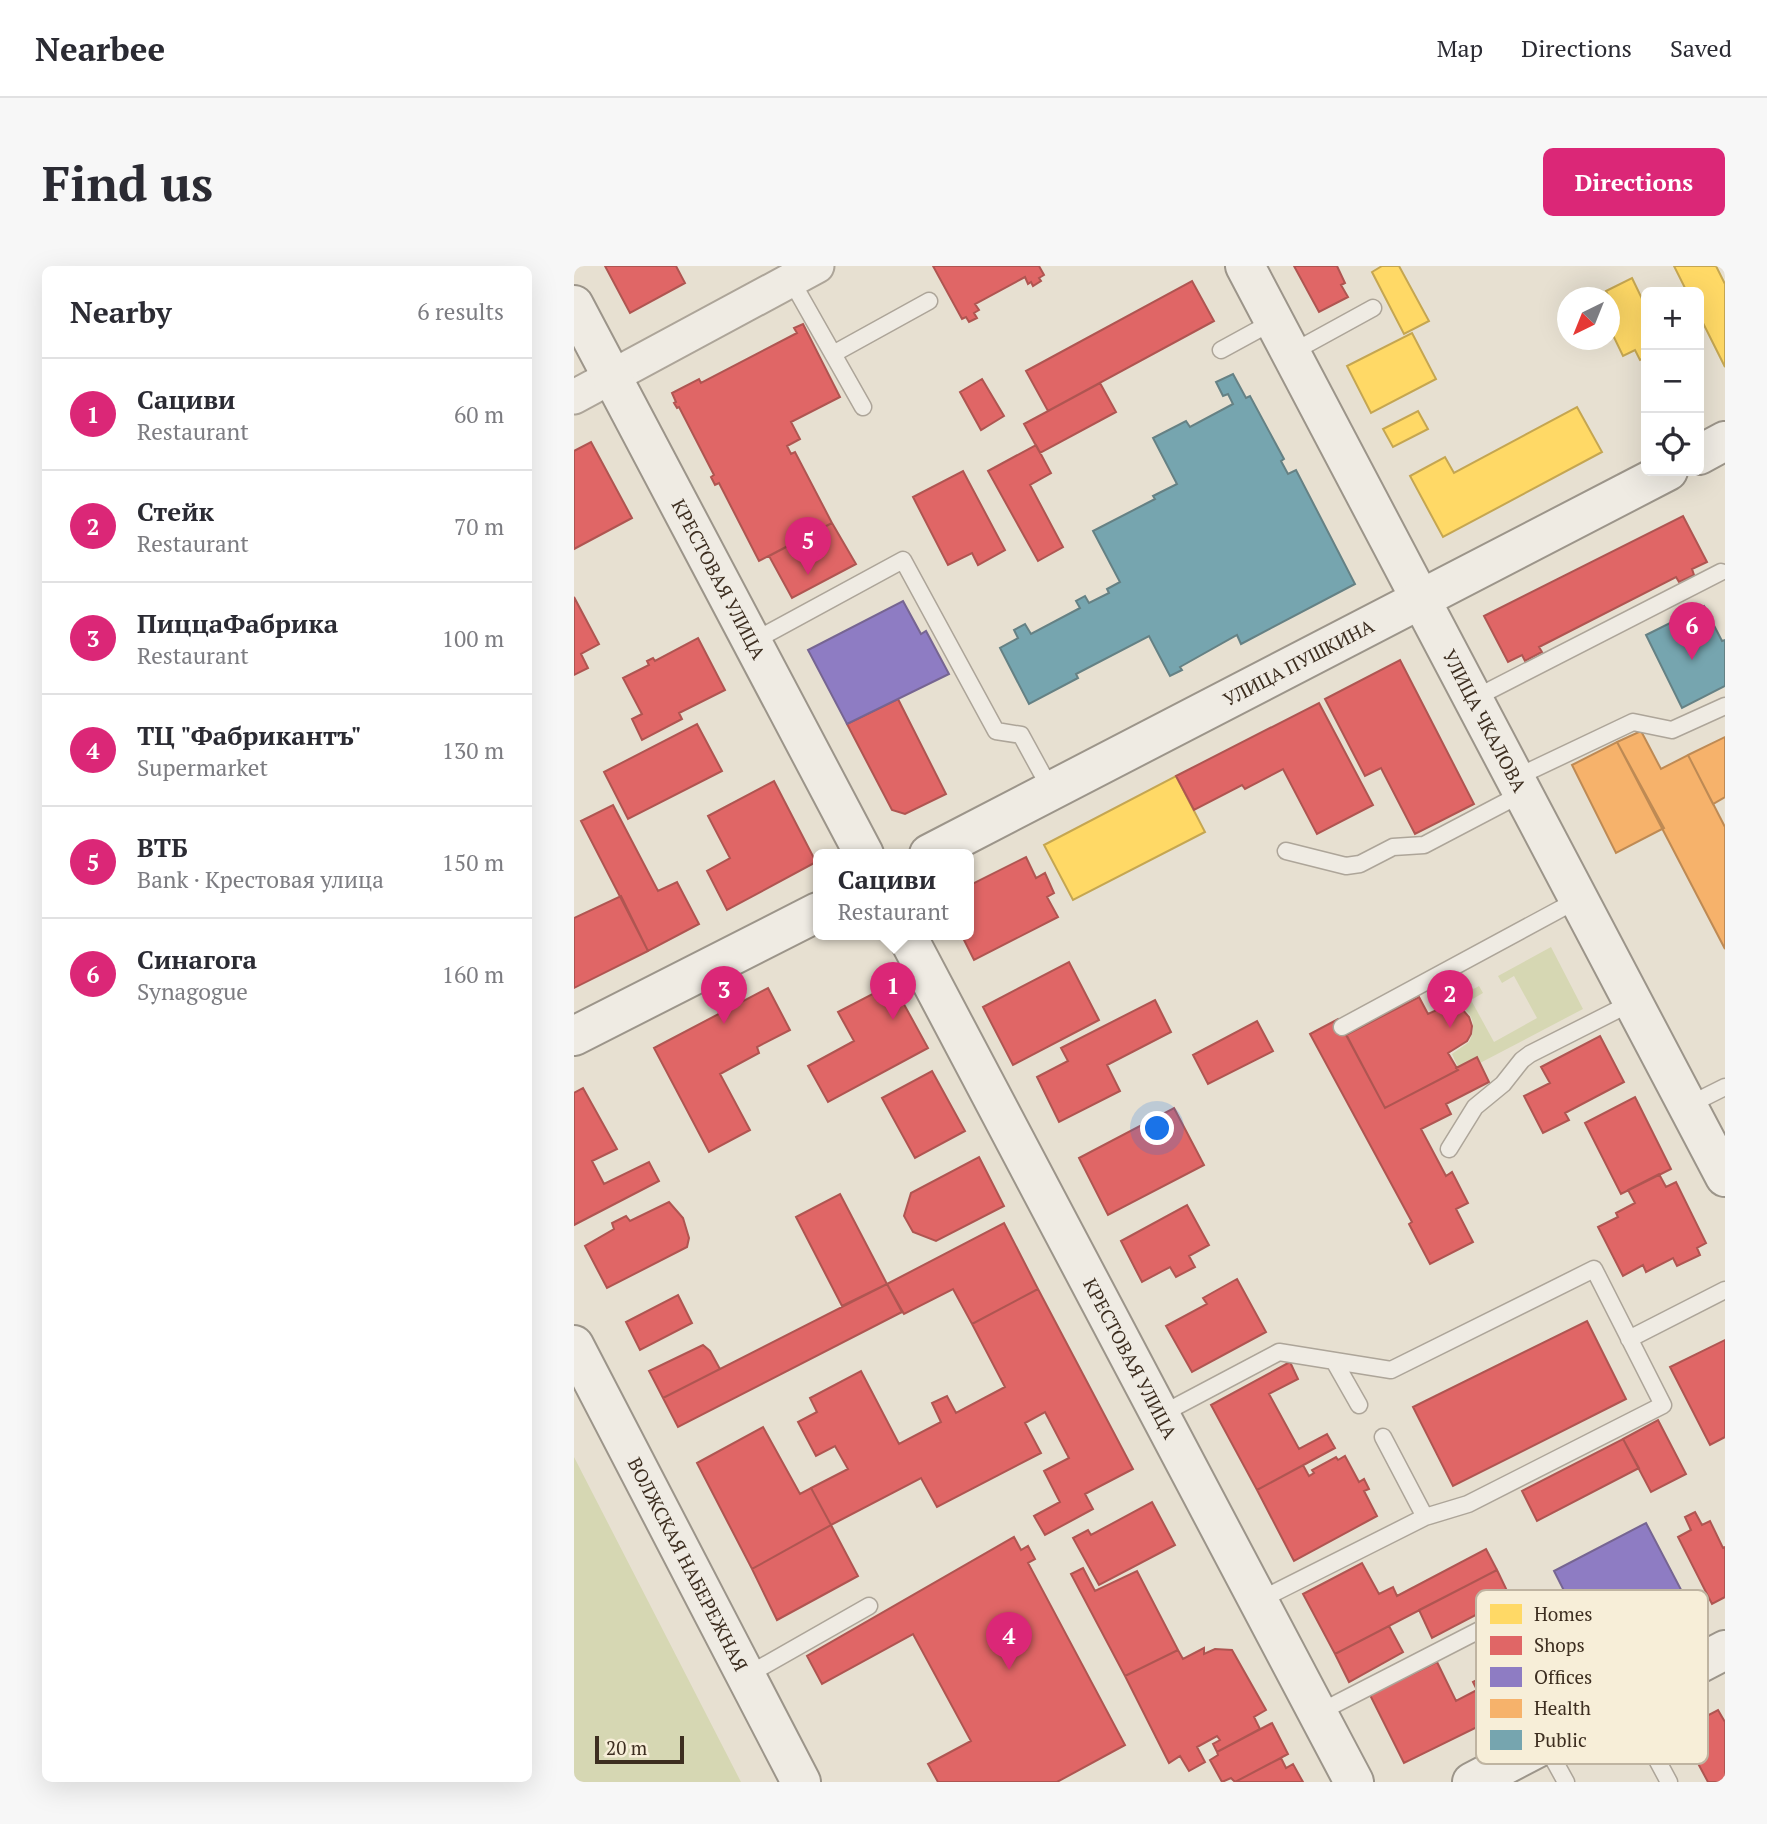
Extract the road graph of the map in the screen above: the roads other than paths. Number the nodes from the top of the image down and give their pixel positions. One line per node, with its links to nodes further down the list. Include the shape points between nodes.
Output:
1 (1245, 266): 6 (street, УЛИЦА ЧКАЛОВА)
2 (804, 273): 8 (lane); 9 (street)
3 (929, 301): 8 (lane)
4 (574, 305): 9 (street, КРЕСТОВАЯ УЛИЦА)
5 (1373, 308): 6 (lane)
6 (1282, 337): 7 (lane); 16 (street, УЛИЦА ЧКАЛОВА)
7 (1221, 351)
8 (833, 355): 11 (lane)
9 (612, 376): 10 (street); 17 (street, КРЕСТОВАЯ УЛИЦА)
10 (574, 397)
11 (863, 407)
12 (1725, 441): 13 (street)
13 (1704, 452)
14 (1658, 476): 16 (street, УЛИЦА ПУШКИНА)
15 (1721, 572): 18 (lane)
16 (1421, 599): 18 (street, УЛИЦА ЧКАЛОВА); 21 (street, УЛИЦА ПУШКИНА)
17 (752, 642): 21 (lane, via 903,560 996,731 1021,735); 22 (street, КРЕСТОВАЯ УЛИЦА)
18 (1473, 699): 20 (street, УЛИЦА ЧКАЛОВА)
19 (1725, 706): 20 (lane, via 1672,730 1633,722)
20 (1519, 786): 24 (lane, via 1424,845 1393,847 1360,864 1346,866); 25 (street, УЛИЦА ЧКАЛОВА)
21 (1051, 790): 23 (street, УЛИЦА ПУШКИНА)
22 (861, 849)
23 (939, 849)
24 (1286, 851)
25 (1579, 899): 28 (street, УЛИЦА ЧКАЛОВА); 29 (lane)
26 (813, 915): 30 (street)
27 (909, 940): 40 (street, КРЕСТОВАЯ УЛИЦА)
28 (1633, 1002): 32 (street, УЛИЦА ЧКАЛОВА); 33 (lane, via 1522,1060 1503,1084 1475,1107)
29 (1342, 1027)
30 (574, 1036)
31 (1725, 1087): 32 (lane)
32 (1688, 1106): 34 (street, УЛИЦА ЧКАЛОВА)
33 (1449, 1149)
34 (1725, 1177)
35 (1725, 1290): 36 (lane)
36 (1629, 1339): 38 (lane, via 1594,1269 1391,1370); 42 (lane, via 1663,1405 1468,1504)
37 (574, 1345): 48 (street, ВОЛЖСКАЯ НАБЕРЕЖНАЯ)
38 (1334, 1361): 39 (lane); 40 (lane, via 1279,1352)
39 (1359, 1405)
40 (1160, 1415): 43 (street, КРЕСТОВАЯ УЛИЦА)
41 (1383, 1437): 42 (lane)
42 (1425, 1517): 43 (lane)
43 (1258, 1601): 49 (street, КРЕСТОВАЯ УЛИЦА)
44 (869, 1606): 48 (lane)
45 (1476, 1632): 49 (lane)
46 (1725, 1650): 47 (street)
47 (1708, 1659)
48 (746, 1676): 53 (street, ВОЛЖСКАЯ НАБЕРЕЖНАЯ)
49 (1318, 1713): 54 (street, КРЕСТОВАЯ УЛИЦА)
50 (1507, 1764): 55 (street)
51 (1556, 1764): 56 (lane)
52 (1659, 1764): 57 (lane)
53 (801, 1782)
54 (1354, 1782)
55 (1472, 1782)
56 (1566, 1782)
57 (1669, 1782)

